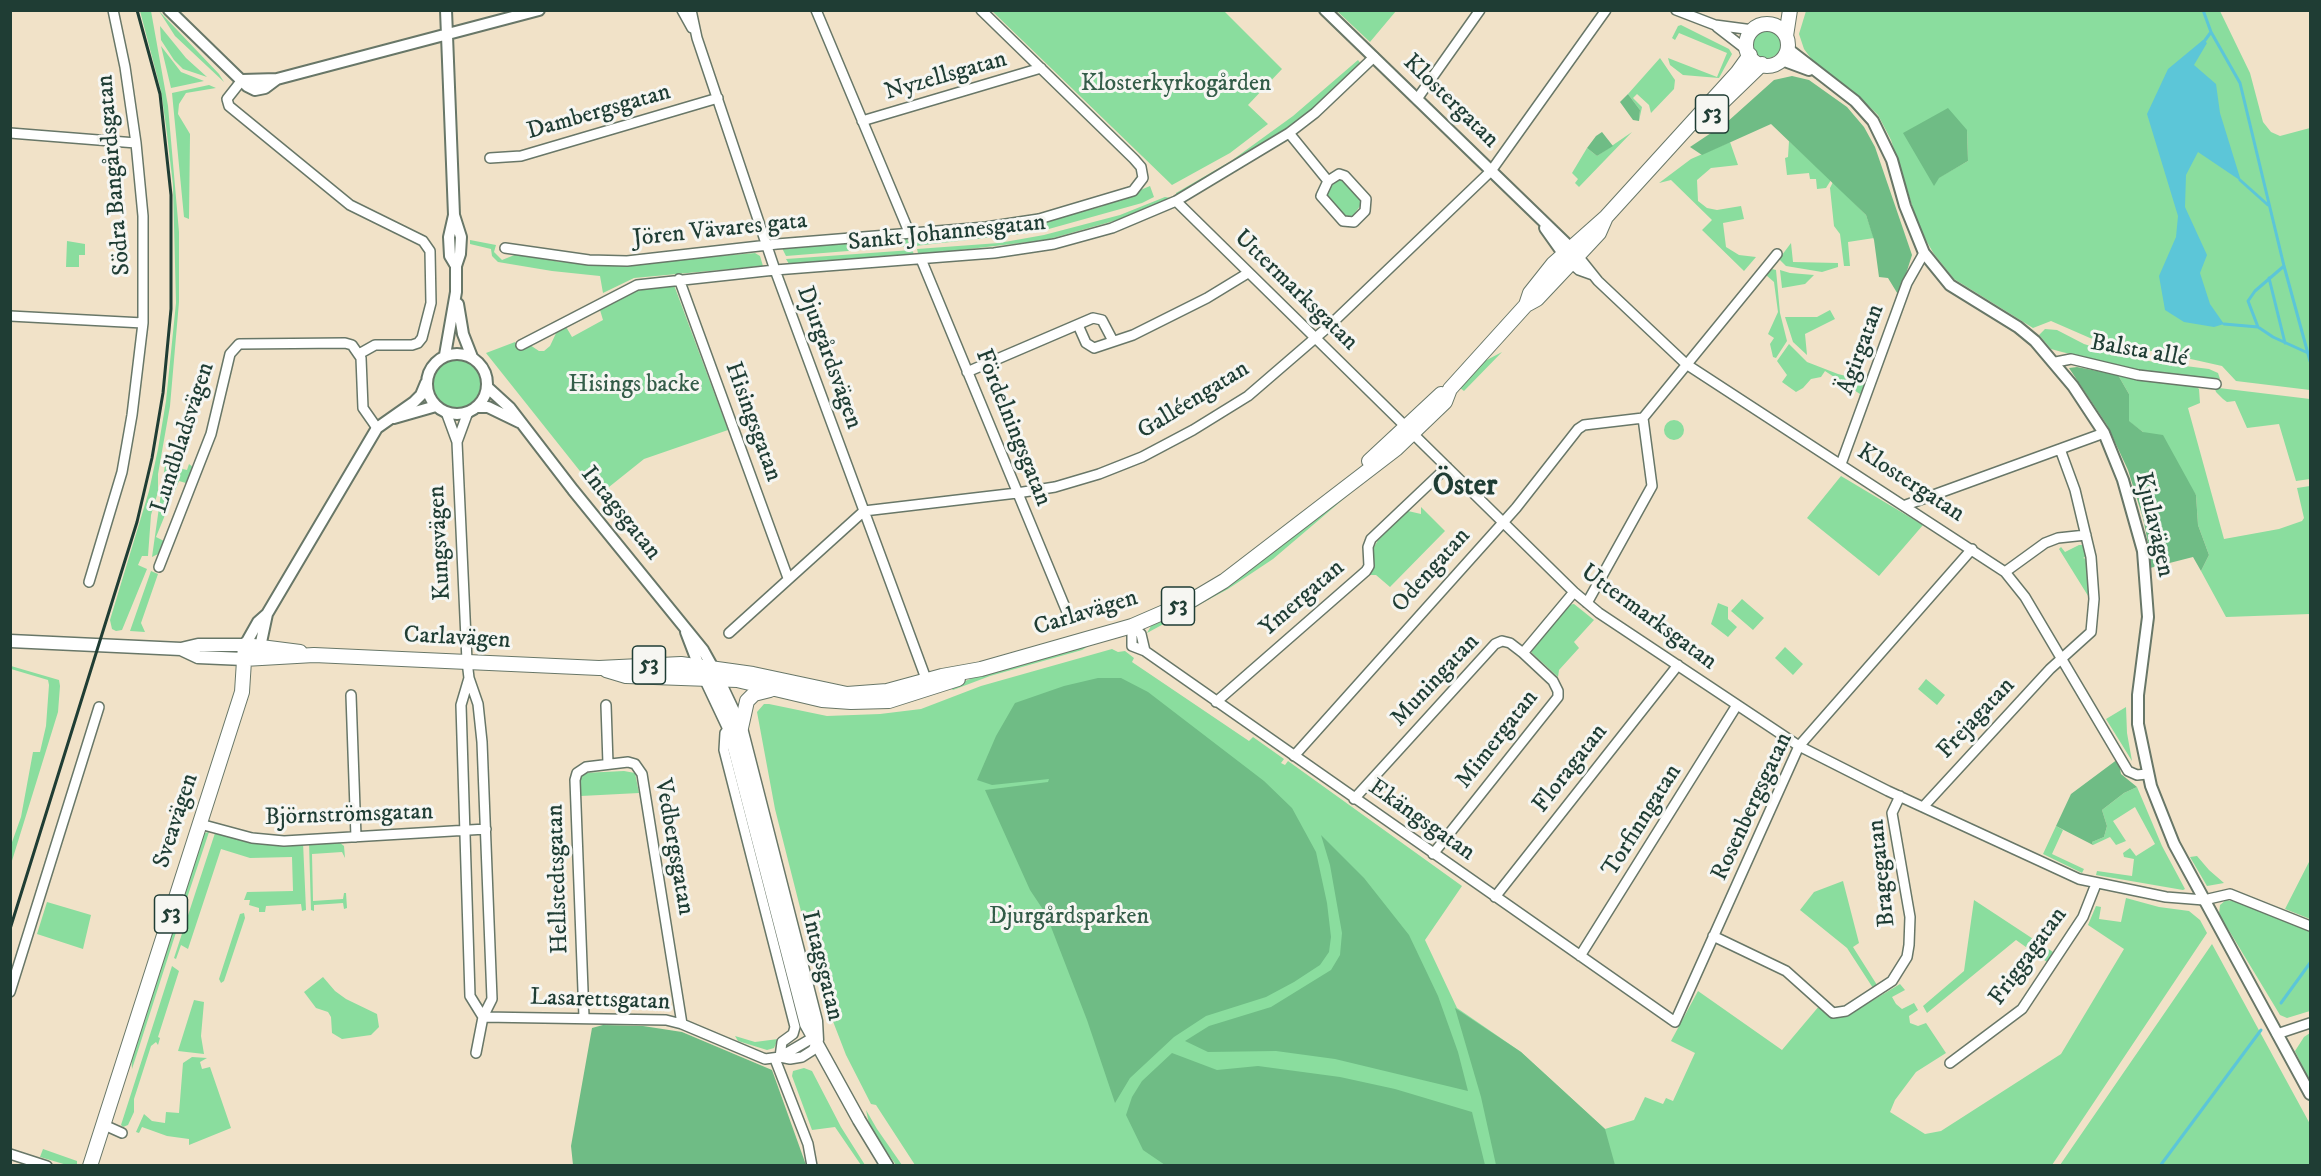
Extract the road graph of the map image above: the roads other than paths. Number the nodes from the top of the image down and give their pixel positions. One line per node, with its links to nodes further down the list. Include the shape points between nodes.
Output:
1 (113, 10): 30 (street, Södra Bangårdsgatan)
2 (169, 10): 24 (street)
3 (446, 10): 17 (street)
4 (539, 10): 17 (street)
5 (682, 10): 18 (street, Djurgårdsvägen)
6 (691, 10): 18 (street, Djurgårdsvägen)
7 (816, 10): 27 (street)
8 (981, 10): 23 (street)
9 (1325, 10): 21 (street, Klostergatan)
10 (1480, 10): 26 (street)
11 (1606, 10): 33 (street, Galléengatan)
12 (1676, 10): 15 (street)
13 (1775, 10): 16 (main road, 53)
14 (1790, 10): 19 (main road)
15 (1715, 26): 16 (street); 20 (street)
16 (1758, 27): 19 (main road, via 1774,25); 20 (main road, 53, via 1748,39)
17 (446, 36): 24 (street, via 277,79); 46 (street, via 454,215 461,237)
18 (697, 38): 25 (street, Djurgårdsvägen)
19 (1785, 48): 22 (main road, via 1772,65); 39 (street, Kjulavägen, via 1855,101 1873,121 1892,160)
20 (1749, 53): 22 (main road); 32 (main road, Carlavägen / 53, via 1737,73)
21 (1374, 57): 26 (street, Klostergatan); 29 (street, Sankt Johannesgatan)
22 (1762, 64): 32 (main road, Carlavägen / 53, via 1729,99)
23 (1041, 68): 27 (street, Nyzellsgatan); 36 (street, Jören Vävares gata, via 1141,167 1143,178 1133,191 1039,219)
24 (242, 80): 53 (street, via 227,99 229,106 350,205 423,242 430,251 432,303 422,338 412,345 375,345)
25 (718, 98): 31 (street, Dambergsgatan, via 521,156); 37 (street, Djurgårdsvägen)
26 (1417, 99): 33 (street, Klostergatan)
27 (862, 121): 36 (street)
28 (10, 133): 30 (street)
29 (1289, 133): 34 (street); 35 (street, Sankt Johannesgatan)
30 (136, 143): 48 (street, Södra Bangårdsgatan, via 143,216)
31 (490, 158)
32 (1658, 159): 41 (main road, Carlavägen / 53, via 1606,217 1599,233)
33 (1491, 171): 41 (street, Klostergatan); 50 (street, Galléengatan)
34 (1329, 181): 34 (street, via 1320,196 1343,221 1354,222 1365,211 1366,199 1345,176 1339,174)
35 (1176, 201): 42 (street, Sankt Johannesgatan, via 1112,228 1054,244); 44 (street, Uttermarksgatan)
36 (909, 232): 37 (street, Jören Vävares gata)
37 (768, 245): 38 (street, Jören Vävares gata, via 627,261 589,260); 43 (street, Djurgårdsvägen)
38 (505, 248)
39 (1924, 253): 56 (street, Kjulavägen, via 1950,285 2018,327); 72 (street, Ägirgatan, via 1907,283)
40 (1777, 254): 57 (street)
41 (1570, 255): 57 (street, Klostergatan, via 1579,270 1593,276); 68 (main road, Carlavägen / 53, via 1537,299 1526,305 1450,389 1445,402)
42 (921, 259): 43 (street, Sankt Johannesgatan); 58 (street, Fördelningsgatan)
43 (775, 270): 45 (street, Sankt Johannesgatan); 76 (street, Djurgårdsvägen)
44 (1248, 273): 50 (street, Uttermarksgatan); 51 (street, via 1207,298)
45 (679, 279): 52 (street, Sankt Johannesgatan, via 629,288); 82 (street, Hisingsgatan)
46 (456, 292): 54 (street); 55 (street, via 463,334)
47 (10, 316): 48 (street)
48 (143, 323): 83 (street, Södra Bangårdsgatan, via 122,472)
49 (1078, 325): 51 (street, via 1089,347); 51 (street, via 1097,318 1105,324); 58 (street)
50 (1316, 337): 68 (street, Uttermarksgatan); 74 (street, Galléengatan, via 1248,396 1152,452 1099,474)
51 (1113, 342)
52 (521, 345)
53 (359, 354): 67 (street, via 363,408); 80 (street, Lundbladsvägen, via 345,343 246,342 234,348 211,434)
54 (446, 355): 55 (street); 59 (street, via 430,369)
55 (472, 357): 61 (street, via 484,371)
56 (2056, 362): 60 (street, Balsta allé, via 2071,359 2138,375); 69 (street, Kjulavägen)
57 (1686, 364): 65 (street); 72 (street, Klostergatan)
58 (967, 372): 74 (street, Fördelningsgatan)
59 (426, 383): 62 (street, via 427,392); 64 (street, Sveavägen, via 421,395)
60 (2216, 384)
61 (487, 387): 63 (street, via 482,401); 66 (street, Intagsgatan)
62 (441, 409): 63 (street, via 456,414); 64 (street, Sveavägen, via 428,407); 70 (street, Kungsvägen)
63 (472, 410): 66 (street, Intagsgatan, via 488,406); 70 (street, Kungsvägen)
64 (394, 418): 67 (street, Sveavägen)
65 (1643, 418): 77 (street, Odengatan, via 1578,429); 85 (street, via 1652,486)
66 (522, 423): 95 (street, Intagsgatan, via 686,631)
67 (377, 428): 90 (street, Sveavägen, via 267,614)
68 (1409, 430): 73 (street, Uttermarksgatan); 87 (main road, Carlavägen / 53, via 1277,542 1224,581 1192,600)
69 (2104, 433): 71 (street); 110 (street, Kjulavägen, via 2123,480 2143,551 2148,617 2138,724)
70 (457, 442): 93 (street, Kungsvägen)
71 (2060, 449): 75 (street); 78 (street)
72 (1841, 464): 75 (street, Klostergatan)
73 (1447, 467): 77 (street, Uttermarksgatan); 100 (street, Ymergatan, via 1371,539 1366,571)
74 (1017, 493): 76 (street, Galléengatan); 86 (street, Fördelningsgatan)
75 (1906, 505): 79 (street, Klostergatan)
76 (864, 511): 82 (street); 97 (street, Djurgårdsvägen)
77 (1503, 522): 84 (street, Uttermarksgatan); 108 (street, Odengatan)
78 (2086, 535): 81 (street, via 2045,543); 92 (street, Frejagatan, via 2094,585 2094,626 2085,640)
79 (1972, 549): 81 (street, Klostergatan); 107 (street, Rosenbergsgatan)
80 (159, 567)
81 (2005, 572): 92 (street, Klostergatan, via 2025,597)
82 (788, 578): 88 (street)
83 (89, 582)
84 (1574, 592): 85 (street, Uttermarksgatan); 91 (street)
85 (1587, 603): 94 (street, Uttermarksgatan)
86 (1067, 612)
87 (1132, 626): 97 (main road, Carlavägen / 53); 100 (street, Ekängsgatan, via 1141,634 1145,651)
88 (729, 633)
89 (10, 641): 90 (main road, Carlavägen, via 181,649 198,645)
90 (252, 652): 93 (main road, Carlavägen / 53); 114 (main road, Sveavägen / 53)
91 (1523, 653): 112 (street, Muningatan, via 1510,643 1495,644); 118 (street, Mimergatan, via 1553,681 1558,697)
92 (2061, 658): 110 (street, Klostergatan, via 2128,771 2137,776); 113 (street, Frejagatan)
93 (467, 661): 95 (main road, Carlavägen / 53, via 599,668 626,676); 96 (street, Kungsvägen)
94 (1678, 665): 104 (street, Uttermarksgatan); 120 (street, Floragatan)
95 (709, 673): 97 (main road, Carlavägen / 53, via 753,674 847,694); 98 (main road, Carlavägen / 53); 106 (main road, Intagsgatan)
96 (469, 678): 101 (street, Kungsvägen); 102 (street, Kungsvägen)
97 (928, 685): 98 (main road, Carlavägen / 53, via 889,701 822,700)
98 (777, 689): 106 (main road, via 754,694)
99 (351, 695): 117 (street)
100 (1216, 702): 108 (street, Ekängsgatan)
101 (478, 704): 102 (street); 115 (street, Kungsvägen)
102 (461, 705): 116 (street, Kungsvägen)
103 (606, 705): 109 (street)
104 (1737, 705): 107 (street, Uttermarksgatan); 124 (street, Torfinngatan)
105 (99, 707): 125 (street)
106 (735, 728): 132 (main road, Intagsgatan, via 816,1021); 134 (street, Intagsgatan, via 725,733 724,750 795,1027 793,1034 782,1042)
107 (1799, 746): 111 (street, Uttermarksgatan); 123 (street, Rosenbergsgatan)
108 (1294, 756): 112 (street, Ekängsgatan)
109 (608, 764): 127 (street, Hellstedtsgatan, via 580,769 575,780); 130 (street, Vedbergsgatan, via 634,764 642,774)
110 (2147, 774): 121 (street, Kjulavägen, via 2162,818)
111 (1900, 796): 113 (street, Uttermarksgatan); 123 (street, Bragegatan, via 1892,813 1910,917 1909,945 1907,957 1892,981 1846,1011 1833,1013 1786,971)
112 (1354, 799): 118 (street, Ekängsgatan)
113 (1923, 807): 119 (street, Uttermarksgatan)
114 (200, 824): 117 (street, Björnströmsgatan, via 268,840); 137 (main road, Sveavägen / 53)
115 (486, 829): 116 (street); 126 (street, Kungsvägen, via 492,999)
116 (465, 831): 117 (street, Björnströmsgatan); 126 (street, Kungsvägen, via 470,996)
117 (356, 837)
118 (1434, 854): 120 (street, Ekängsgatan)
119 (2096, 884): 121 (street, Uttermarksgatan); 135 (street, Friggagatan, via 2083,917 2022,1009)
120 (1495, 897): 124 (street, Ekängsgatan)
121 (2204, 900): 122 (street, Uttermarksgatan, via 2230,894); 131 (street, Kjulavägen)
122 (2310, 926)
123 (1713, 936): 128 (street, Rosenbergsgatan)
124 (1580, 956): 128 (street, Ekängsgatan)
125 (10, 992)
126 (483, 1017): 127 (street, Lasarettsgatan); 133 (street, Kungsvägen)
127 (584, 1017): 130 (street, Lasarettsgatan, via 646,1017)
128 (1675, 1022)
129 (2310, 1023): 131 (street)
130 (682, 1024): 134 (street, Lasarettsgatan, via 754,1055)
131 (2277, 1034): 136 (street, Kjulavägen)
132 (817, 1041): 134 (street, via 808,1040); 143 (main road)
133 (476, 1053)
134 (777, 1058): 142 (street)
135 (1950, 1063)
136 (2310, 1094)
137 (101, 1130): 138 (street); 141 (main road, Sveavägen / 53, via 96,1154)
138 (122, 1133)
139 (10, 1154): 140 (street)
140 (47, 1166)
141 (88, 1166)
142 (812, 1166)
143 (887, 1166)

